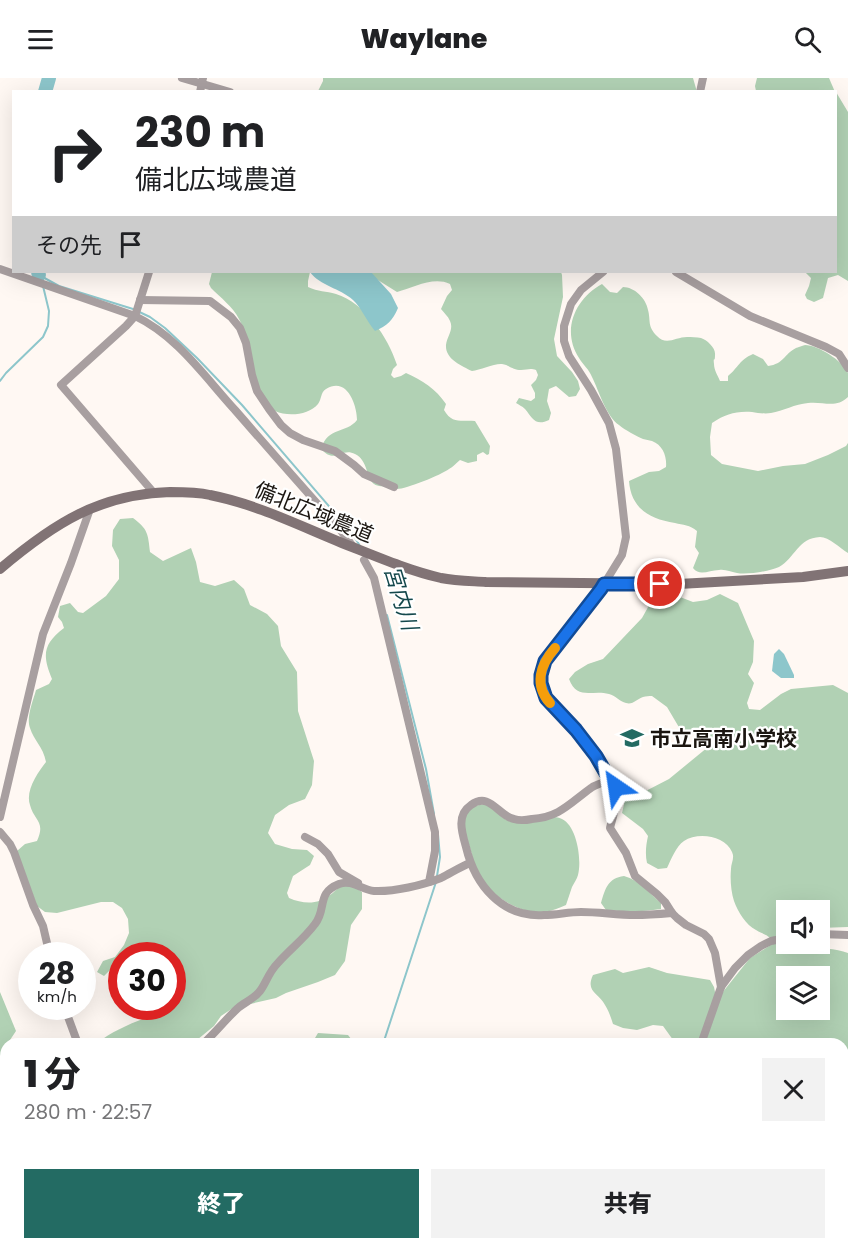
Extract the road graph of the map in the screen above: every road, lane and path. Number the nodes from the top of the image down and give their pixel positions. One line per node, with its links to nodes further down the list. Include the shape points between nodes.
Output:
1 (182, 78): 2 (street)
2 (202, 84): 3 (street)
3 (223, 90)
4 (0, 269): 9 (street)
5 (149, 273): 8 (street)
6 (602, 273): 17 (street, via 571,304 564,340 569,356 609,423 616,448 626,537 622,555)
7 (678, 273): 10 (street, via 750,316 826,346 839,354)
8 (140, 300): 9 (street); 11 (street, via 210,301 240,328 257,391 281,425 303,440 334,451 364,474)
9 (135, 316): 12 (street, via 61,385); 14 (street, via 184,353)
10 (848, 368)
11 (394, 487)
12 (154, 493): 13 (street, 備北広域農道); 14 (street, 備北広域農道, via 209,494 243,503)
13 (91, 507): 15 (street, 備北広域農道, via 46,532); 19 (street, via 43,634)
14 (363, 554): 17 (street, 備北広域農道, via 461,581); 23 (street, via 374,578 435,832)
15 (0, 568)
16 (848, 571): 17 (street, 備北広域農道, via 680,584)
17 (604, 584): 18 (street, via 549,655 541,675 546,698 576,730)
18 (607, 775): 22 (street, via 605,783 594,786 559,813 543,818 515,820 486,801 471,805 461,822); 25 (street, via 617,790 611,831 635,876)
19 (0, 817)
20 (0, 832): 29 (street, via 14,852)
21 (305, 837): 24 (street, via 328,854 339,872)
22 (470, 863): 23 (street); 25 (street, via 499,903 525,913)
23 (433, 880): 24 (street, via 373,891)
24 (360, 886): 33 (street, via 342,883 324,895 319,918 305,936 275,965 258,993)
25 (672, 913): 30 (street, via 709,939 716,953)
26 (830, 934): 27 (street)
27 (848, 935)
28 (776, 940): 30 (street, via 748,955)
29 (47, 942)
30 (721, 987): 34 (street)
31 (69, 1020): 32 (street)
32 (76, 1038)
33 (209, 1038)
34 (703, 1038)

